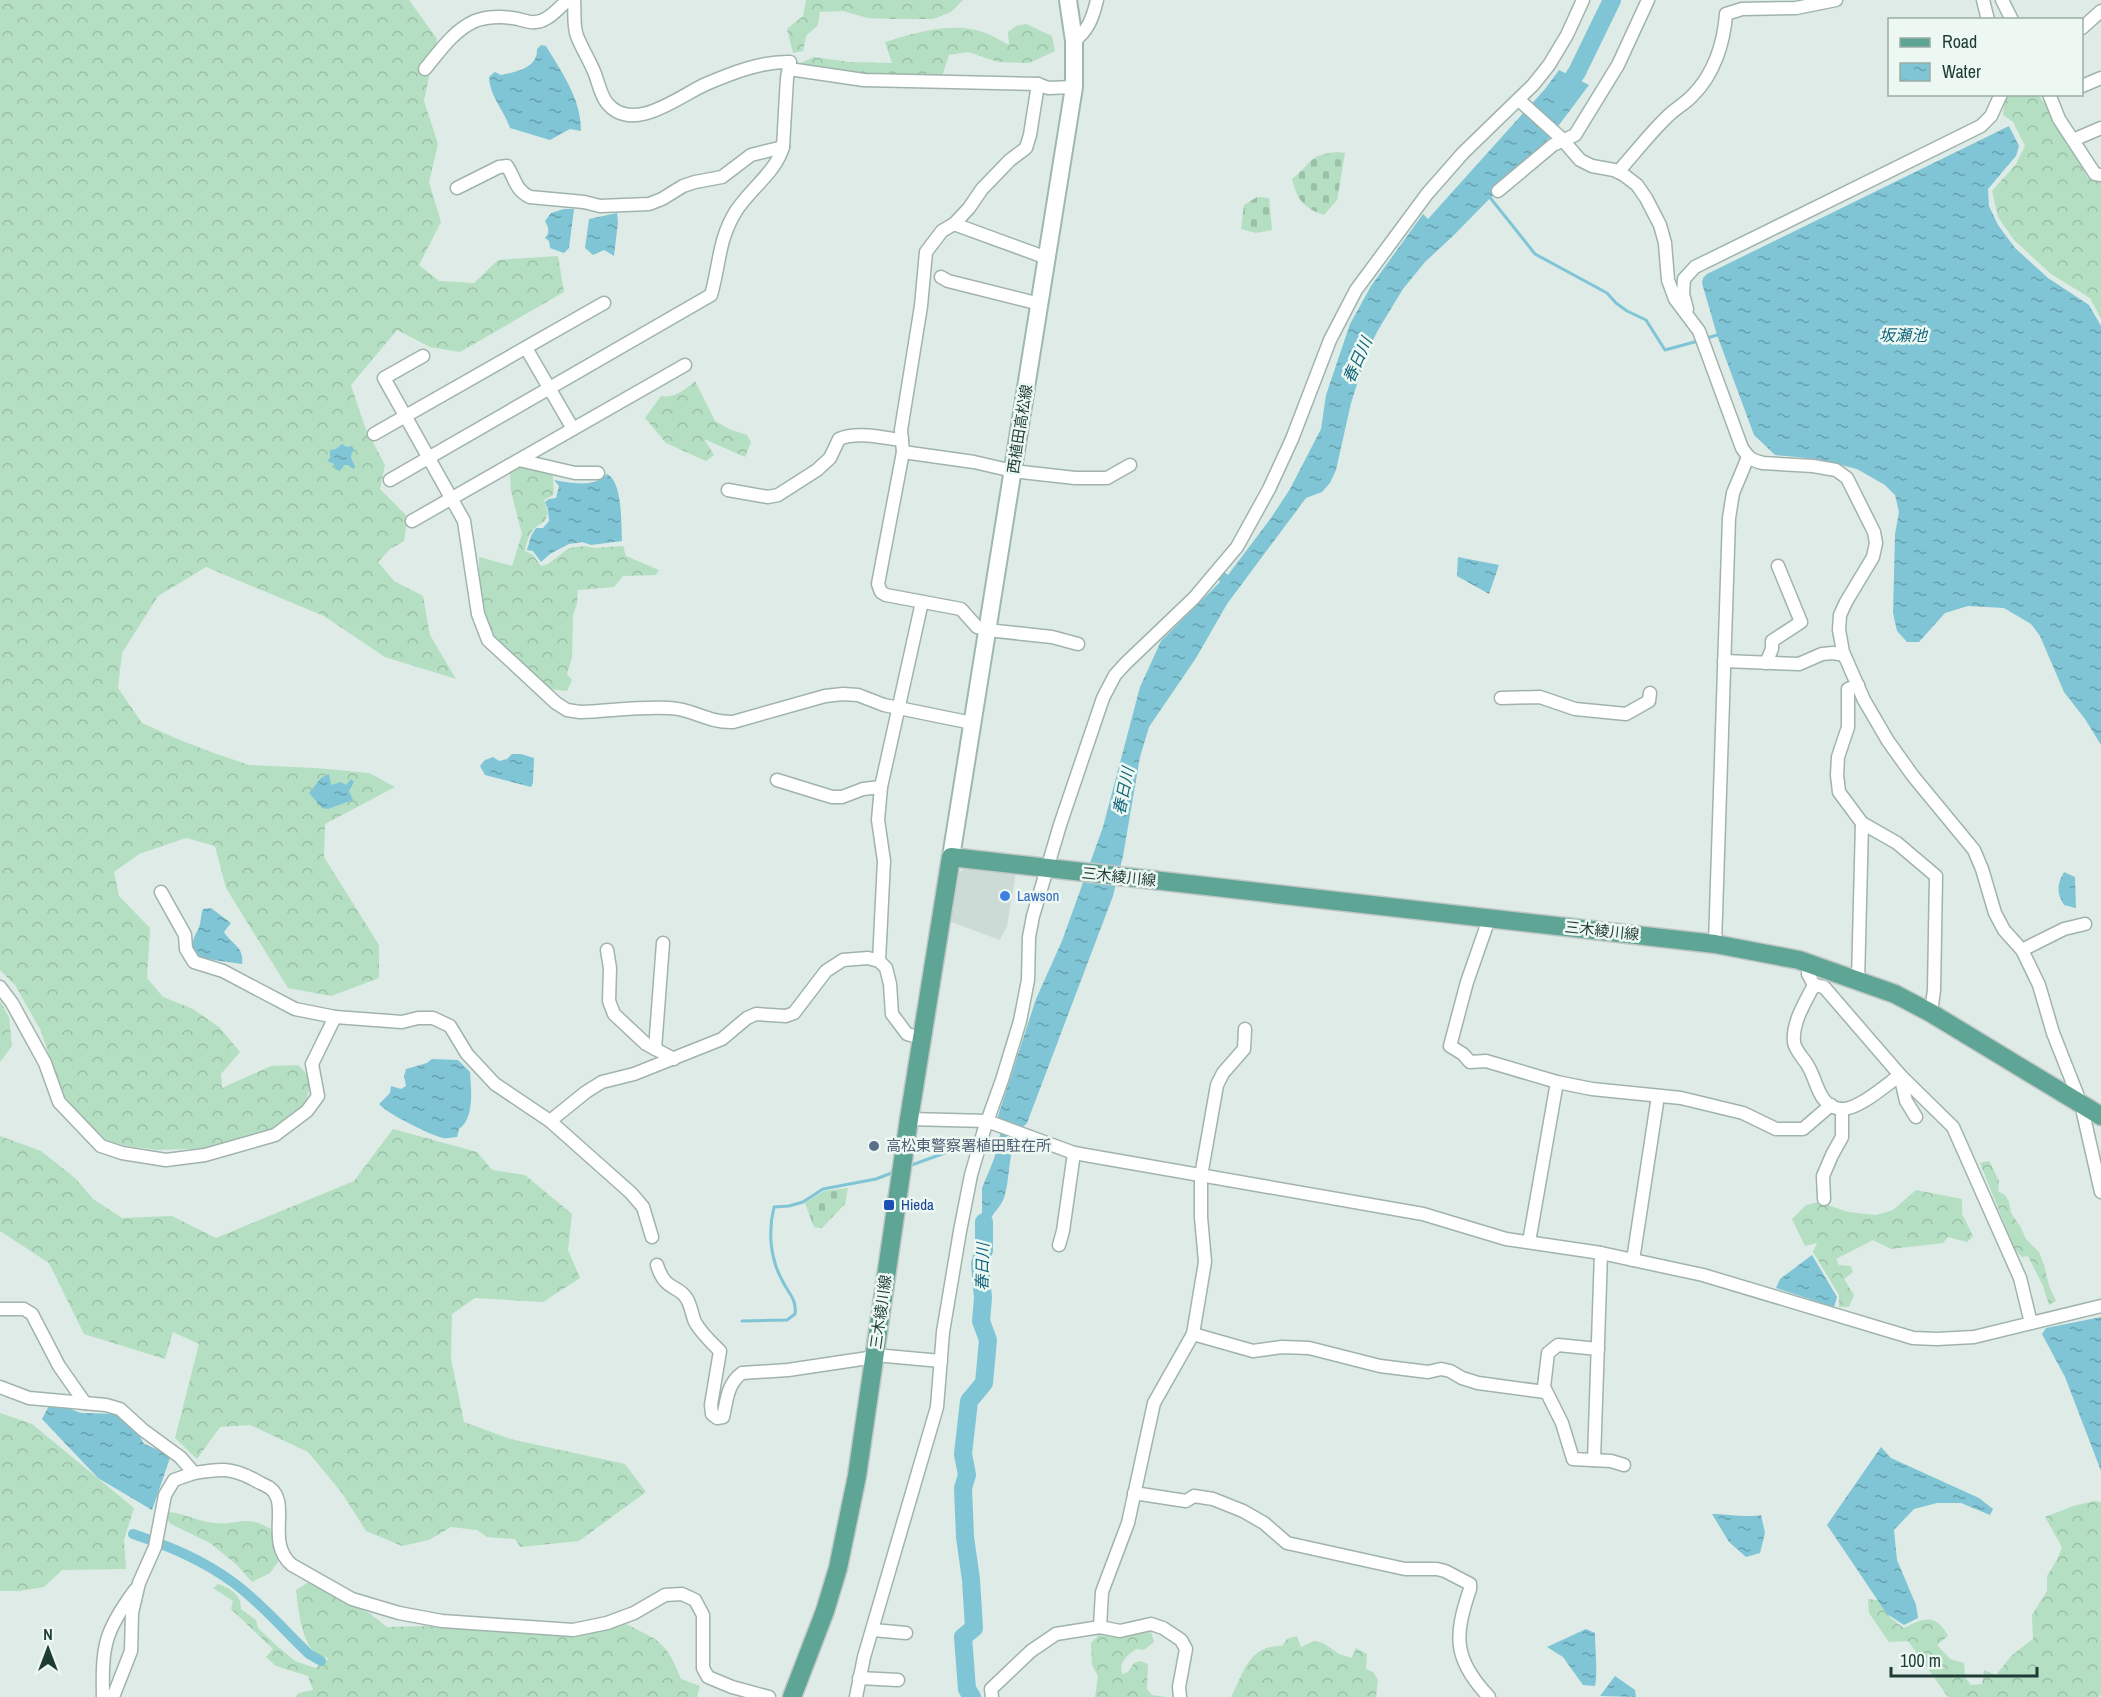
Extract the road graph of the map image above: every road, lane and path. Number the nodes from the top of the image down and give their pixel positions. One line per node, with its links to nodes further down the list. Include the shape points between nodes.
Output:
1 (568, 0): 15 (street, via 537,22 513,18 475,21 452,37)
2 (574, 0): 16 (street, via 577,36 607,103 621,113 639,115 659,110 705,84 745,70 776,62 790,62)
3 (1068, 0): 14 (main road, 西植田高松線)
4 (1097, 0): 14 (street, via 1084,35)
5 (1583, 0): 23 (street, via 1553,58)
6 (1648, 0): 25 (street, via 1598,101 1575,135)
7 (1836, 0): 28 (street, via 1726,14 1725,31 1707,77)
8 (1983, 0): 11 (street)
9 (2002, 0): 12 (street)
10 (2099, 17): 13 (street)
11 (1988, 18)
12 (2011, 18)
13 (2083, 27)
14 (1074, 41): 20 (main road, 西植田高松線)
15 (425, 69)
16 (789, 69): 18 (street, via 864,80); 27 (street)
17 (2101, 78): 19 (street)
18 (1038, 84): 20 (street, via 1048,88); 32 (street, via 1026,148 989,182)
19 (2083, 86)
20 (1074, 87): 33 (main road, 西植田高松線)
21 (2000, 96): 37 (street, via 1991,116 1981,126 1695,267 1684,279)
22 (2054, 96): 26 (street, via 2059,119)
23 (1521, 101): 25 (street); 72 (street, via 1463,153 1427,194 1356,290 1330,340 1269,489 1237,547 1194,598 1115,675 1093,724)
24 (2101, 129): 26 (street)
25 (1562, 140): 28 (street, via 1580,160); 31 (street)
26 (2073, 140): 29 (street, via 2095,174)
27 (783, 147): 30 (street, via 751,155 722,177 683,186 649,204 600,207 530,197 516,186 507,166); 41 (street, via 780,158 737,210 724,233 711,295)
28 (1618, 172): 37 (street, via 1636,185 1660,225 1668,280 1675,299)
29 (2101, 174)
30 (458, 188)
31 (1498, 191)
32 (954, 224): 33 (street); 45 (street, via 942,231 926,252 901,430)
33 (1047, 258): 36 (main road, 西植田高松線)
34 (941, 277): 36 (street)
35 (604, 303): 38 (street)
36 (1040, 304): 50 (main road, 西植田高松線)
37 (1688, 316): 46 (street, via 1701,336)
38 (526, 348): 41 (street); 42 (street)
39 (423, 356): 42 (street, via 384,378)
40 (685, 365): 43 (street)
41 (550, 389): 43 (street); 47 (street)
42 (406, 417): 44 (street); 47 (street)
43 (573, 429): 48 (street)
44 (374, 434)
45 (903, 446): 50 (street); 53 (street, via 863,435 845,436 817,470 778,495); 57 (street, via 878,584 886,595)
46 (1748, 457): 60 (street, via 1754,462 1836,470 1847,478 1874,532 1873,557 1840,615); 61 (street, via 1733,493 1729,518)
47 (429, 458): 52 (street); 54 (street)
48 (519, 459): 51 (street, via 575,473); 54 (street)
49 (1130, 465): 50 (street, via 1107,478)
50 (1013, 471): 58 (main road, 西植田高松線)
51 (598, 473)
52 (390, 480)
53 (728, 490)
54 (452, 499): 55 (street); 66 (street, via 464,521 478,614 488,640 567,710 670,708 718,723 843,694)
55 (412, 521)
56 (1778, 566): 62 (street, via 1801,622 1772,641)
57 (922, 602): 58 (street, via 961,609 977,627); 66 (street)
58 (987, 630): 59 (street); 67 (main road, 西植田高松線)
59 (1078, 644)
60 (1844, 655): 62 (street, via 1822,654 1799,664); 63 (street)
61 (1724, 661): 62 (street); 77 (street)
62 (1766, 663)
63 (1858, 685): 70 (street, via 1848,689 1848,727 1838,757 1837,775 1839,792); 79 (street, via 1882,731 1913,776 1974,850 1995,914)
64 (1650, 693): 65 (street, via 1649,701 1626,714 1575,709 1540,697)
65 (1501, 698)
66 (897, 708): 67 (street); 69 (street)
67 (972, 723): 71 (main road, 西植田高松線)
68 (777, 780): 69 (street, via 832,797)
69 (881, 787): 80 (street, via 878,820 884,861)
70 (1862, 823): 82 (street); 85 (street, via 1897,843 1936,876)
71 (951, 857): 72 (main road, 三木綾川線); 88 (main road, 三木綾川線)
72 (1048, 869): 74 (main road, 三木綾川線); 100 (street, via 1029,937 1028,980 1020,1021)
73 (161, 892): 86 (street, via 185,935 186,949 194,962 224,971 295,1009)
74 (1489, 919): 77 (main road, 三木綾川線); 92 (street, via 1450,1046 1470,1062 1486,1061)
75 (2085, 924): 79 (street, via 2064,929)
76 (663, 943): 89 (street)
77 (1715, 944): 81 (main road, 三木綾川線)
78 (607, 950): 89 (street, via 609,1000 614,1014)
79 (2022, 950): 94 (street)
80 (879, 961): 88 (street, via 886,968 890,984 892,1014 907,1034); 90 (street, via 843,960 826,971 794,1013 756,1014 722,1039)
81 (1809, 964): 82 (main road, 三木綾川線); 83 (street, via 1808,974)
82 (1858, 981): 85 (main road, 三木綾川線)
83 (1814, 985): 91 (street, via 1824,987); 95 (street, via 1801,1010 1794,1041 1817,1088)
84 (0, 987): 86 (street, via 45,1063 59,1102 70,1116 101,1146 166,1160 205,1155 275,1135 307,1111 318,1096 312,1064)
85 (1931, 1013): 94 (main road, 三木綾川線)
86 (334, 1017): 99 (street, via 402,1022 434,1018 450,1026 466,1054 495,1084)
87 (1245, 1029): 102 (street, via 1244,1049 1217,1085)
88 (921, 1038): 98 (main road, 三木綾川線)
89 (655, 1049): 90 (street)
90 (674, 1059): 99 (street, via 602,1082)
91 (1900, 1075): 95 (street, via 1863,1102); 97 (street, via 1906,1101); 113 (street, via 1953,1127 2020,1278)
92 (1557, 1082): 93 (street); 106 (street)
93 (1658, 1096): 95 (street, via 1743,1113 1776,1130 1803,1129); 109 (street)
94 (2081, 1104): 96 (main road, 三木綾川線); 103 (street)
95 (1836, 1107): 104 (street, via 1842,1137 1823,1176)
96 (2101, 1116)
97 (1916, 1117)
98 (909, 1119): 100 (street); 116 (main road, 三木綾川線)
99 (550, 1121): 105 (street, via 637,1200)
100 (989, 1122): 101 (street); 117 (street, via 971,1175 948,1293)
101 (1074, 1153): 102 (street); 107 (street)
102 (1201, 1176): 106 (street, via 1423,1214 1506,1239); 114 (street, via 1205,1262)
103 (2101, 1192)
104 (1824, 1198)
105 (652, 1237)
106 (1530, 1242): 108 (street)
107 (1059, 1245)
108 (1600, 1253): 109 (street); 115 (street)
109 (1633, 1260): 113 (street, via 1703,1275 1912,1338 1974,1337)
110 (657, 1265): 116 (street, via 661,1278 687,1299 695,1321 720,1351 711,1405 717,1418 723,1417 729,1389 742,1373)
111 (2101, 1306): 113 (street)
112 (0, 1310): 120 (street, via 24,1309 32,1314 59,1366)
113 (2031, 1323)
114 (1193, 1334): 119 (street, via 1253,1351 1309,1348 1380,1366 1428,1372 1441,1369 1478,1383); 124 (street, via 1154,1403)
115 (1598, 1349): 119 (street, via 1558,1345 1553,1348 1548,1353); 121 (street)
116 (875, 1356): 117 (street); 131 (main road, 三木綾川線, via 838,1568)
117 (941, 1360): 127 (street, via 932,1428)
118 (0, 1388): 120 (street, via 29,1398)
119 (1545, 1392): 121 (street, via 1562,1423 1572,1460)
120 (85, 1403): 123 (street, via 120,1409 180,1456)
121 (1594, 1460): 122 (street)
122 (1624, 1466)
123 (194, 1473): 125 (street, via 174,1480 165,1495 160,1530); 134 (street, via 237,1471 272,1489 278,1502 278,1540 284,1558 352,1599 399,1613 573,1630 634,1613 665,1595 682,1594 695,1600 703,1615 703,1668 708,1677)
124 (1134, 1493): 126 (street, via 1128,1523 1102,1592); 138 (street, via 1186,1501 1194,1496 1213,1499 1264,1523 1287,1543 1405,1569 1446,1571 1470,1584 1459,1628 1462,1660)
125 (140, 1583): 132 (street, via 118,1612 107,1635 102,1661); 133 (street, via 132,1613 131,1651)
126 (1100, 1627): 136 (street, via 1056,1634 1031,1651 991,1689); 137 (street, via 1120,1631 1151,1624 1181,1640 1186,1649)
127 (873, 1630): 128 (street); 129 (street)
128 (906, 1633)
129 (859, 1678): 130 (street); 135 (street)
130 (898, 1680)
131 (794, 1696)
132 (103, 1697)
133 (113, 1697)
134 (769, 1697)
135 (856, 1697)
136 (992, 1697)
137 (1180, 1697)
138 (1489, 1697)

